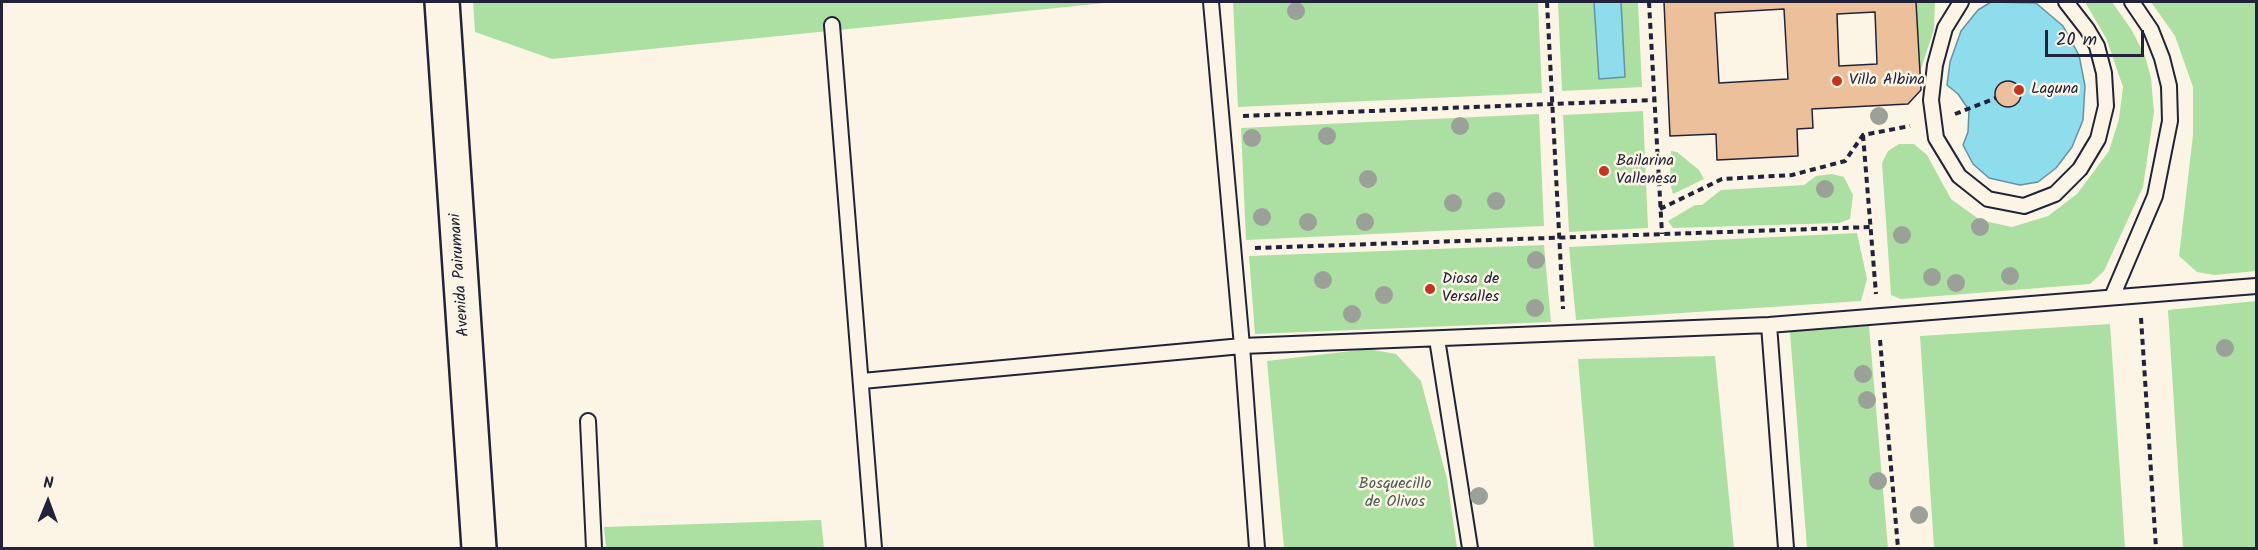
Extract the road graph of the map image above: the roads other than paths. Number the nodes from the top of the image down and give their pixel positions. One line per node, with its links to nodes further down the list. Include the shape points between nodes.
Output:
1 (442, 2): 14 (main road, Avenida Pairumani)
2 (1210, 2): 11 (lane)
3 (1961, 2): 4 (lane, via 1945,28 1935,65 1931,100 1936,138 1959,176 1988,199 2024,206 2055,194 2080,169 2098,139 2106,106 2097,46)
4 (2066, 2)
5 (2132, 2): 8 (lane, via 2151,30 2162,58 2169,86 2170,122 2154,196)
6 (832, 25): 12 (lane)
7 (2256, 286): 8 (lane)
8 (2112, 297): 9 (lane)
9 (1769, 325): 10 (lane); 19 (lane)
10 (1437, 339): 11 (lane); 18 (lane)
11 (1242, 346): 12 (lane); 17 (lane)
12 (862, 381): 16 (lane)
13 (588, 421): 15 (lane)
14 (479, 549)
15 (594, 549)
16 (874, 549)
17 (1257, 549)
18 (1470, 549)
19 (1786, 549)

